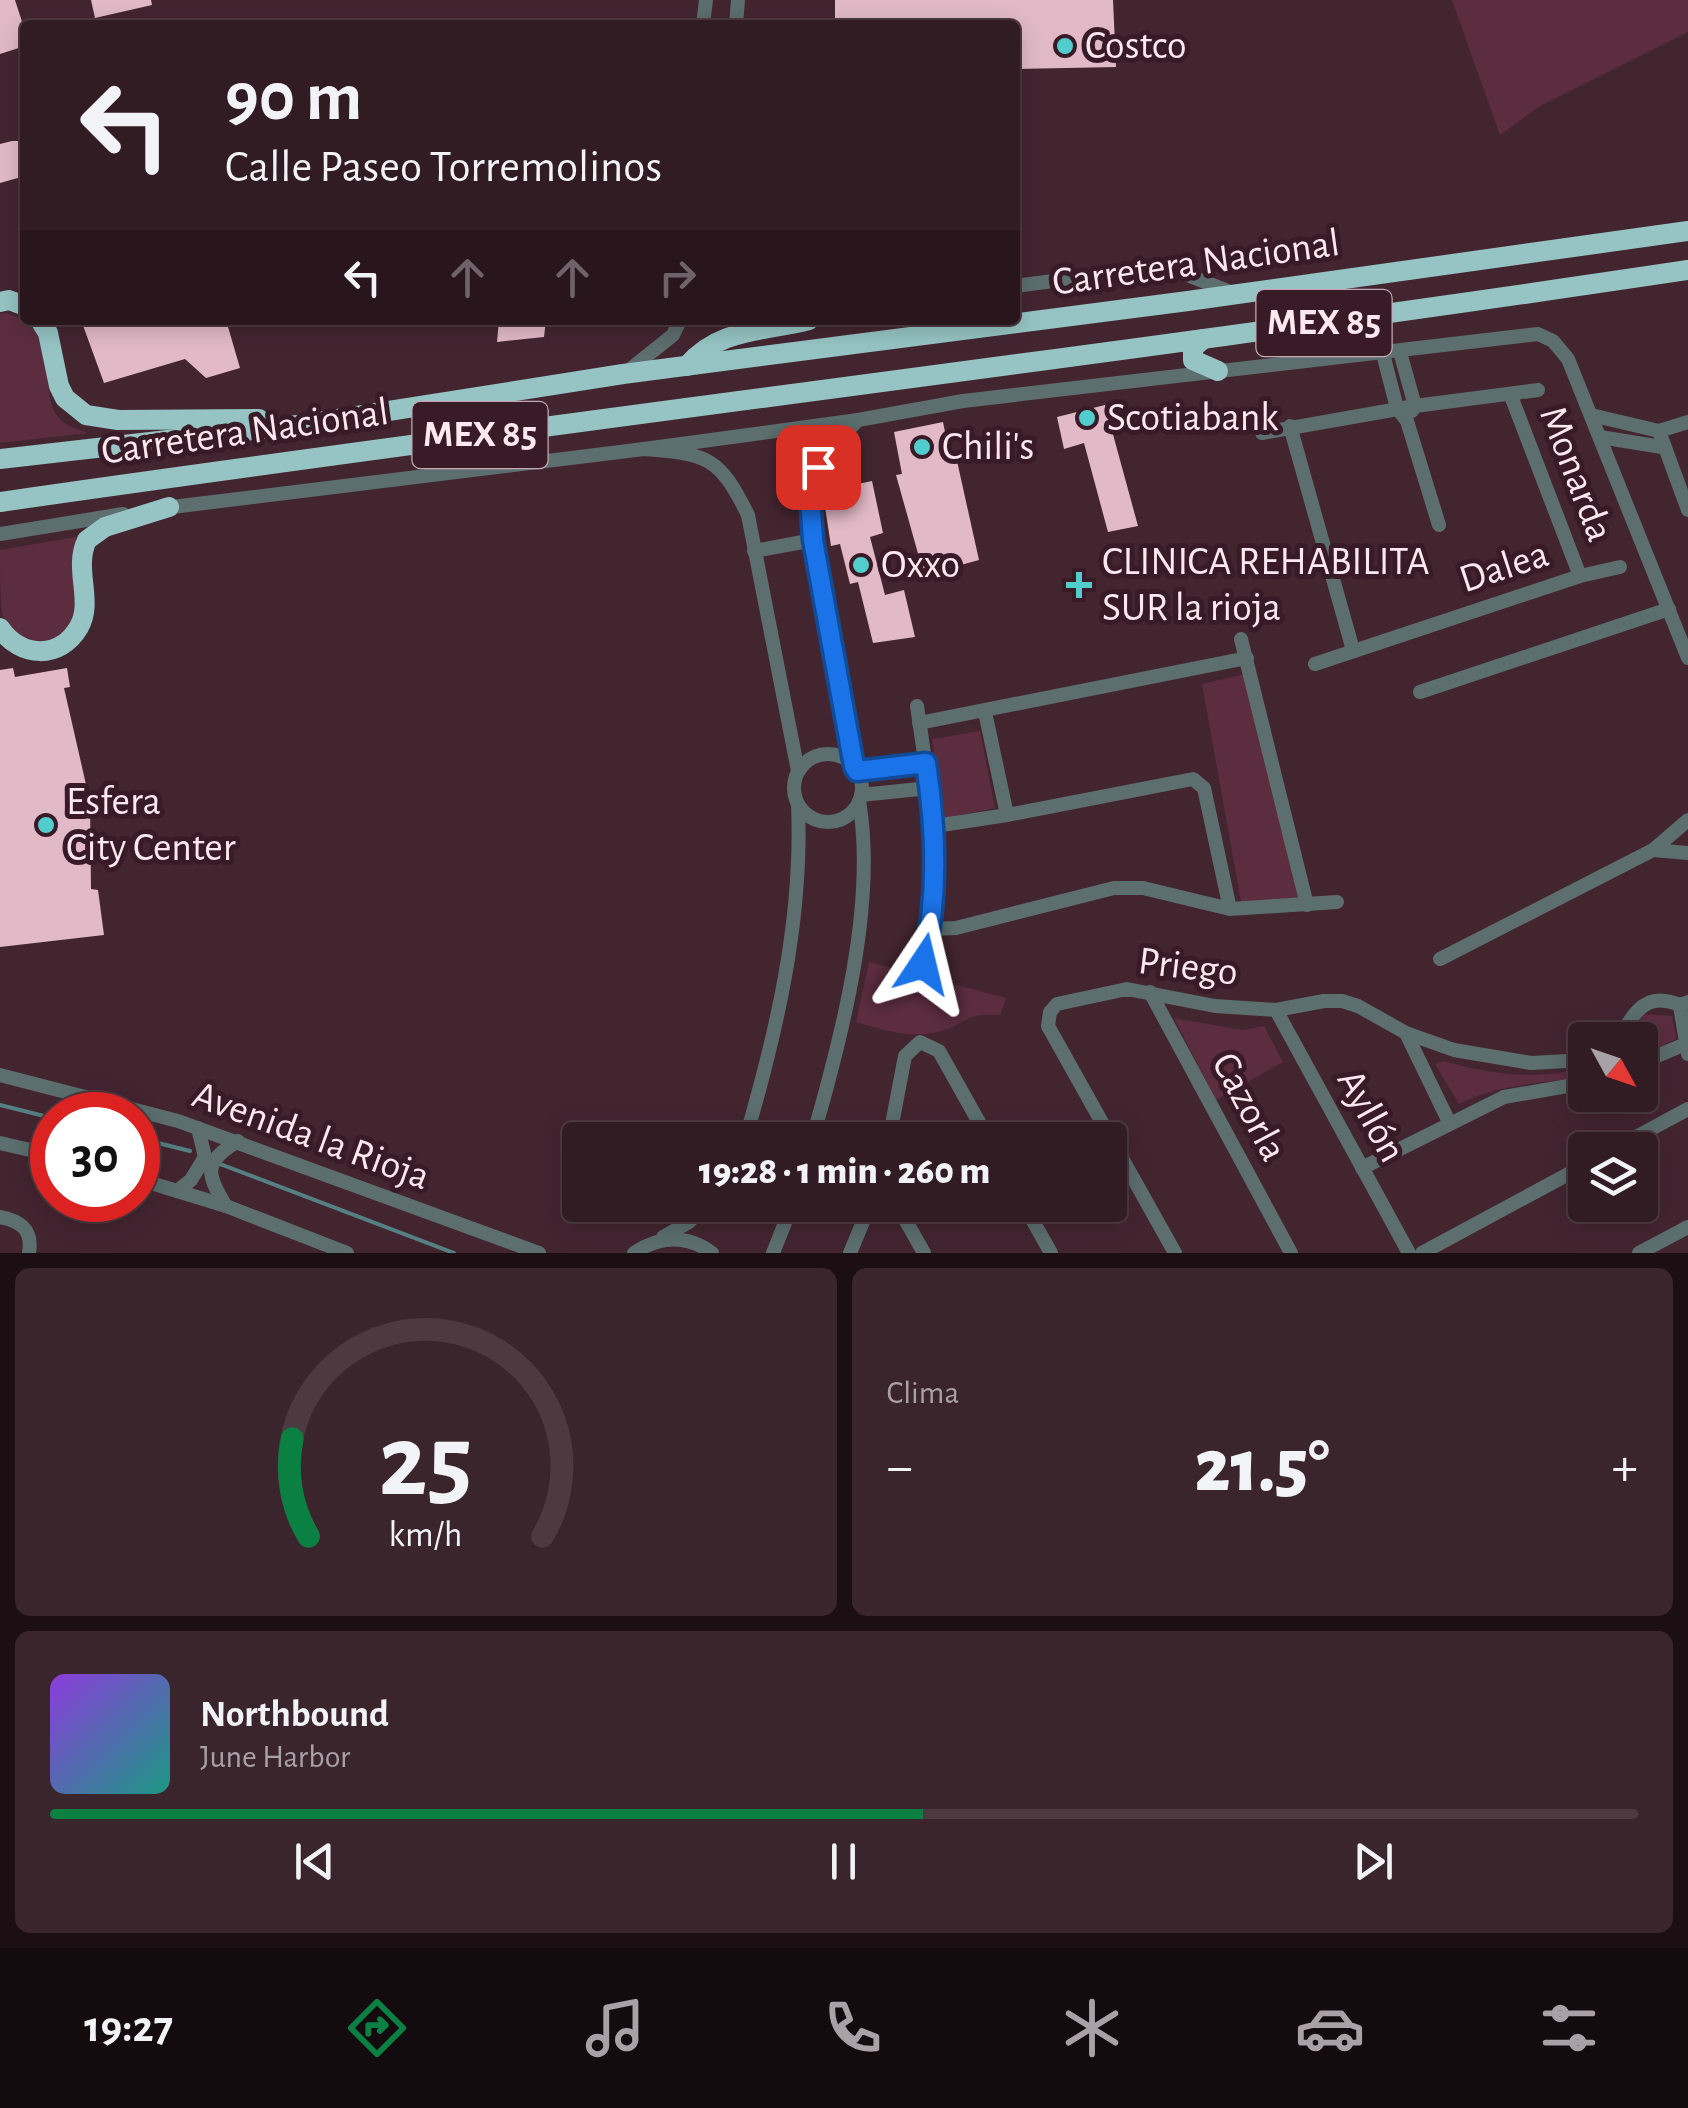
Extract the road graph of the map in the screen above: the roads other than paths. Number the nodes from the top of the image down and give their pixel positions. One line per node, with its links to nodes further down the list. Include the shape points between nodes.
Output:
1 (1688, 230): 4 (highway, Carretera Nacional / MEX 85)
2 (1688, 270): 10 (highway, Carretera Nacional / MEX 85)
3 (1020, 285): 4 (street, via 1172,270)
4 (1234, 294): 5 (highway, Carretera Nacional / MEX 85)
5 (1020, 322)
6 (43, 325): 23 (highway, via 65,398 98,419)
7 (677, 325): 15 (street)
8 (785, 325): 13 (highway, via 722,339)
9 (998, 325): 13 (highway, Carretera Nacional / MEX 85)
10 (1203, 340): 14 (highway, via 1193,348 1193,360); 31 (highway, Carretera Nacional / MEX 85)
11 (1400, 352): 12 (street); 18 (street); 20 (street, via 1546,336 1568,359)
12 (1383, 354): 14 (street); 19 (street)
13 (686, 366): 15 (highway, Carretera Nacional / MEX 85)
14 (1218, 370): 21 (street)
15 (624, 374): 23 (highway, Carretera Nacional / MEX 85)
16 (1538, 390): 17 (street)
17 (1511, 396): 18 (street); 39 (street, Monarda)
18 (1415, 406): 19 (street)
19 (1402, 415): 24 (street); 34 (street)
20 (1591, 415): 25 (street); 27 (street)
21 (858, 420): 29 (street); 36 (street, via 818,467 810,497)
22 (1688, 422): 25 (street)
23 (306, 424): 30 (highway, Carretera Nacional / MEX 85)
24 (1290, 426): 26 (street); 43 (street)
25 (1659, 431): 28 (street)
26 (1262, 433)
27 (1600, 437): 28 (street); 40 (street)
28 (1662, 448): 33 (street)
29 (644, 449): 32 (street); 37 (street, via 706,458 723,472 748,515)
30 (0, 459)
31 (0, 502)
32 (169, 507): 35 (street); 41 (highway, via 104,527 87,540 80,571 84,614 70,639 41,653 13,644)
33 (1688, 510)
34 (1438, 525)
35 (0, 534)
36 (813, 540): 37 (street); 52 (street)
37 (754, 551): 53 (street)
38 (1620, 568): 39 (street, Dalea)
39 (1580, 576): 43 (street, Dalea)
40 (1669, 610): 45 (street); 47 (street)
41 (0, 628)
42 (1241, 639): 44 (street)
43 (1353, 650): 46 (street, Dalea)
44 (1246, 658): 49 (street); 63 (street)
45 (1688, 658)
46 (1315, 664)
47 (1420, 692)
48 (917, 706): 50 (street)
49 (985, 712): 50 (street); 57 (street)
50 (919, 723): 51 (street)
51 (926, 763): 52 (street); 54 (street)
52 (856, 769): 53 (street, via 825,754); 55 (street)
53 (798, 772): 56 (street)
54 (929, 788): 55 (street); 59 (street)
55 (860, 798): 56 (street, via 845,817 824,822); 80 (street, via 863,878 854,960)
56 (798, 804): 79 (street, via 793,932)
57 (1007, 815): 59 (street); 64 (street, via 1193,778 1204,788)
58 (1688, 820): 60 (street)
59 (935, 826): 65 (street)
60 (1653, 850): 61 (street); 66 (street)
61 (1688, 853)
62 (1337, 902): 63 (street)
63 (1307, 905): 64 (street)
64 (1230, 909): 65 (street, via 1143,888 1114,888)
65 (931, 929): 67 (street)
66 (1440, 960)
67 (923, 964)
68 (1150, 992): 70 (street, Priego); 111 (street, Priego, via 1127,989 1057,1004 1048,1026); 112 (street, Cazorla)
69 (1684, 1004): 71 (street, via 1658,1000); 73 (street)
70 (1276, 1010): 72 (street, Priego, via 1342,1001); 89 (street, Ayllón)
71 (1632, 1022)
72 (1406, 1033): 75 (street, Priego, via 1495,1059); 83 (street)
73 (1687, 1047): 74 (street)
74 (1658, 1056)
75 (1568, 1061)
76 (0, 1074): 84 (street, Avenida la Rioja)
77 (1568, 1087): 83 (street, via 1504,1096)
78 (1688, 1109): 85 (street)
79 (750, 1122)
80 (816, 1122)
81 (892, 1122): 82 (street, via 905,1056 920,1042 939,1051)
82 (979, 1122)
83 (1449, 1122): 89 (street)
84 (198, 1128): 86 (street, Avenida la Rioja); 92 (street, via 200,1170)
85 (1645, 1132)
86 (238, 1141): 93 (street, via 211,1166); 105 (street, Avenida la Rioja)
87 (0, 1144): 88 (street)
88 (30, 1150)
89 (1362, 1168): 113 (street, Ayllón)
90 (1568, 1174): 114 (street)
91 (160, 1186): 92 (street)
92 (176, 1191): 93 (street)
93 (226, 1206): 104 (street)
94 (0, 1217): 103 (street, via 28,1232)
95 (689, 1222): 101 (street)
96 (785, 1222): 107 (street)
97 (863, 1222): 108 (street)
98 (907, 1222): 109 (street)
99 (1034, 1222): 110 (street)
100 (1688, 1227): 115 (street)
101 (655, 1242): 102 (street); 106 (street, via 691,1241)
102 (633, 1252)
103 (30, 1253)
104 (345, 1253)
105 (538, 1253)
106 (712, 1253)
107 (773, 1253)
108 (850, 1253)
109 (924, 1253)
110 (1051, 1253)
111 (1176, 1253)
112 (1291, 1253)
113 (1409, 1253)
114 (1422, 1253)
115 (1639, 1253)

